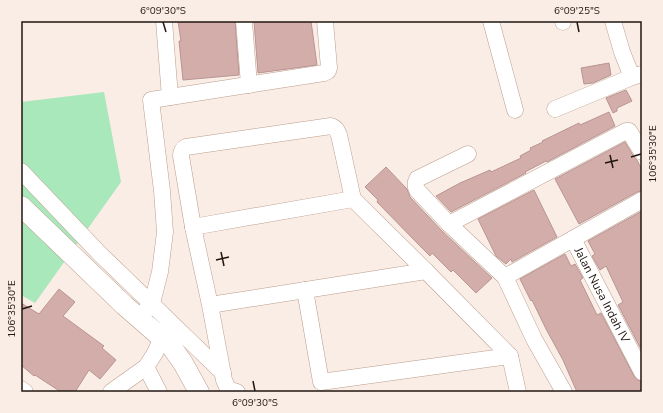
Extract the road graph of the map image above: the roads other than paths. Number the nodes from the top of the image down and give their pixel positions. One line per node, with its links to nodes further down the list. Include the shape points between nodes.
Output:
1 (164, 21): 8 (street)
2 (244, 21): 7 (street)
3 (325, 21): 7 (street, via 328,71)
4 (491, 21): 10 (street)
5 (613, 21): 6 (street, via 622,52)
6 (637, 76): 9 (street)
7 (249, 85): 8 (street)
8 (170, 97): 24 (street, via 151,100 165,232 160,272)
9 (555, 109)
10 (515, 110)
11 (642, 152): 17 (street, via 626,131)
12 (468, 154): 17 (street, via 415,181 417,190)
13 (21, 171): 24 (street, via 99,253)
14 (353, 199): 18 (street); 18 (street, via 339,135 331,126 186,147 182,148 180,156); 20 (street)
15 (642, 200): 19 (street)
16 (21, 206): 24 (street, via 124,305)
17 (449, 224): 21 (street)
18 (193, 227): 23 (street)
19 (572, 239): 21 (street); 28 (street, Jalan Nusa Indah IV)
20 (426, 271): 22 (street); 26 (street)
21 (504, 277): 38 (street, via 534,339)
22 (305, 290): 23 (street); 30 (street)
23 (210, 305): 29 (street)
24 (145, 310): 25 (street)
25 (166, 329): 27 (street); 29 (street); 36 (street, via 171,346)
26 (510, 356): 30 (street); 37 (street)
27 (146, 367): 34 (street); 35 (street)
28 (642, 372)
29 (223, 373): 32 (street)
30 (322, 387)
31 (21, 388): 33 (street)
32 (230, 391)
33 (25, 392)
34 (111, 392)
35 (159, 392)
36 (199, 392)
37 (518, 392)
38 (564, 392)

